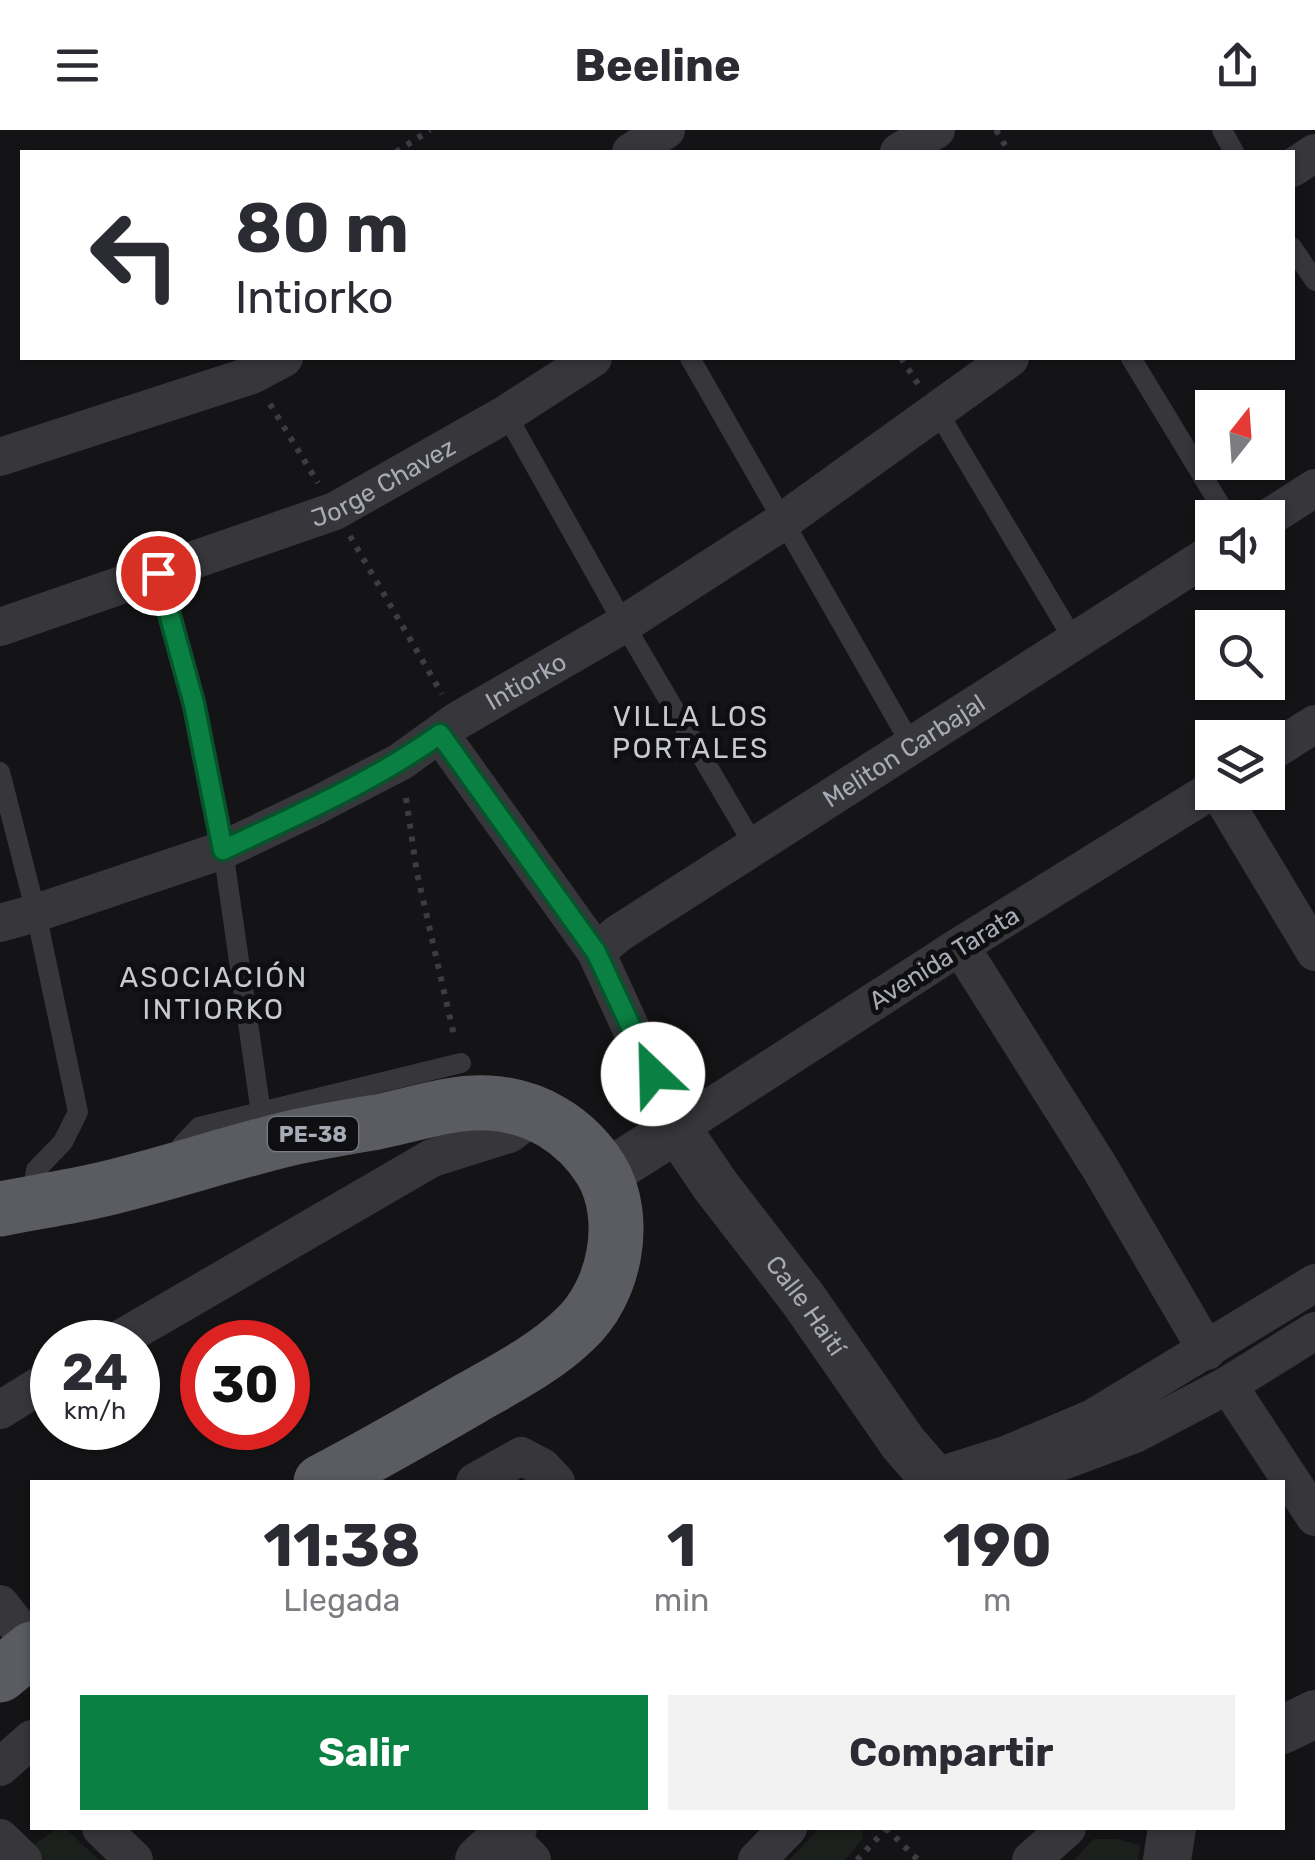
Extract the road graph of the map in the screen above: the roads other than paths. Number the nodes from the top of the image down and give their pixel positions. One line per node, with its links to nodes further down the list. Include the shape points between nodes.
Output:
1 (666, 130): 3 (street)
2 (936, 130): 4 (street)
3 (634, 150)
4 (902, 150)
5 (1295, 251): 6 (lane)
6 (1315, 281)
7 (280, 360): 14 (street, via 252,376)
8 (590, 360): 13 (street, Jorge Chavez)
9 (691, 360): 18 (lane)
10 (1007, 360): 12 (street, Intiorko)
11 (1132, 360): 16 (lane)
12 (936, 409): 18 (street, Intiorko); 23 (lane)
13 (506, 414): 20 (street, Jorge Chavez, via 336,510); 21 (lane)
14 (0, 457)
15 (1315, 488): 17 (street)
16 (1217, 500)
17 (1285, 507)
18 (782, 522): 21 (street, Intiorko); 27 (lane)
19 (1195, 565): 23 (street, Meliton Carbajal)
20 (158, 573): 22 (street, Jorge Chavez); 32 (lane, via 194,704)
21 (624, 624): 25 (street, Intiorko); 31 (lane)
22 (0, 627)
23 (1075, 642): 27 (street, Meliton Carbajal)
24 (1315, 724): 26 (street)
25 (440, 734): 32 (street, Intiorko, via 400,762); 36 (street)
26 (1285, 743)
27 (912, 746): 31 (street, Meliton Carbajal)
28 (0, 772): 33 (lane)
29 (1195, 804): 35 (street, Avenida Tarata)
30 (1228, 810): 37 (street)
31 (755, 847): 36 (street, Meliton Carbajal)
32 (223, 850): 33 (street, Intiorko); 40 (lane)
33 (36, 914): 34 (street, Intiorko); 44 (lane, via 78,1112)
34 (0, 923)
35 (960, 946): 41 (street, Avenida Tarata); 48 (street)
36 (596, 952): 41 (street)
37 (1315, 952)
38 (460, 1063): 40 (lane)
39 (528, 1110): 42 (highway, PE-38, via 466,1104 289,1138); 43 (highway, PE-38, via 565,1130); 46 (street, via 509,1134 432,1158)
40 (261, 1113): 42 (lane, via 198,1127)
41 (677, 1129): 43 (street); 55 (street, Calle Haití)
42 (170, 1170): 44 (highway, PE-38)
43 (604, 1175): 53 (highway, PE-38, via 615,1214 612,1264 576,1330 532,1363)
44 (15, 1206)
45 (1315, 1283): 48 (street)
46 (153, 1320)
47 (1315, 1331): 49 (street)
48 (1207, 1351): 56 (street, via 1093,1418)
49 (1228, 1384): 57 (street, via 1134,1434 1052,1465); 58 (street)
50 (30, 1392): 51 (street)
51 (0, 1410)
52 (549, 1475): 54 (street, via 522,1456)
53 (325, 1480)
54 (479, 1480)
55 (927, 1480)
56 (931, 1480)
57 (940, 1480)
58 (1315, 1517)
59 (0, 1604): 60 (street)
60 (30, 1644)
61 (30, 1649): 62 (highway)
62 (0, 1675)
63 (1315, 1714): 64 (street)
64 (1285, 1729)
65 (104, 1830): 71 (street)
66 (786, 1830): 72 (street)
67 (1065, 1830): 73 (street)
68 (1172, 1830): 74 (street)
69 (0, 1838): 70 (street)
70 (24, 1860)
71 (134, 1860)
72 (757, 1860)
73 (1031, 1860)
74 (1168, 1860)

